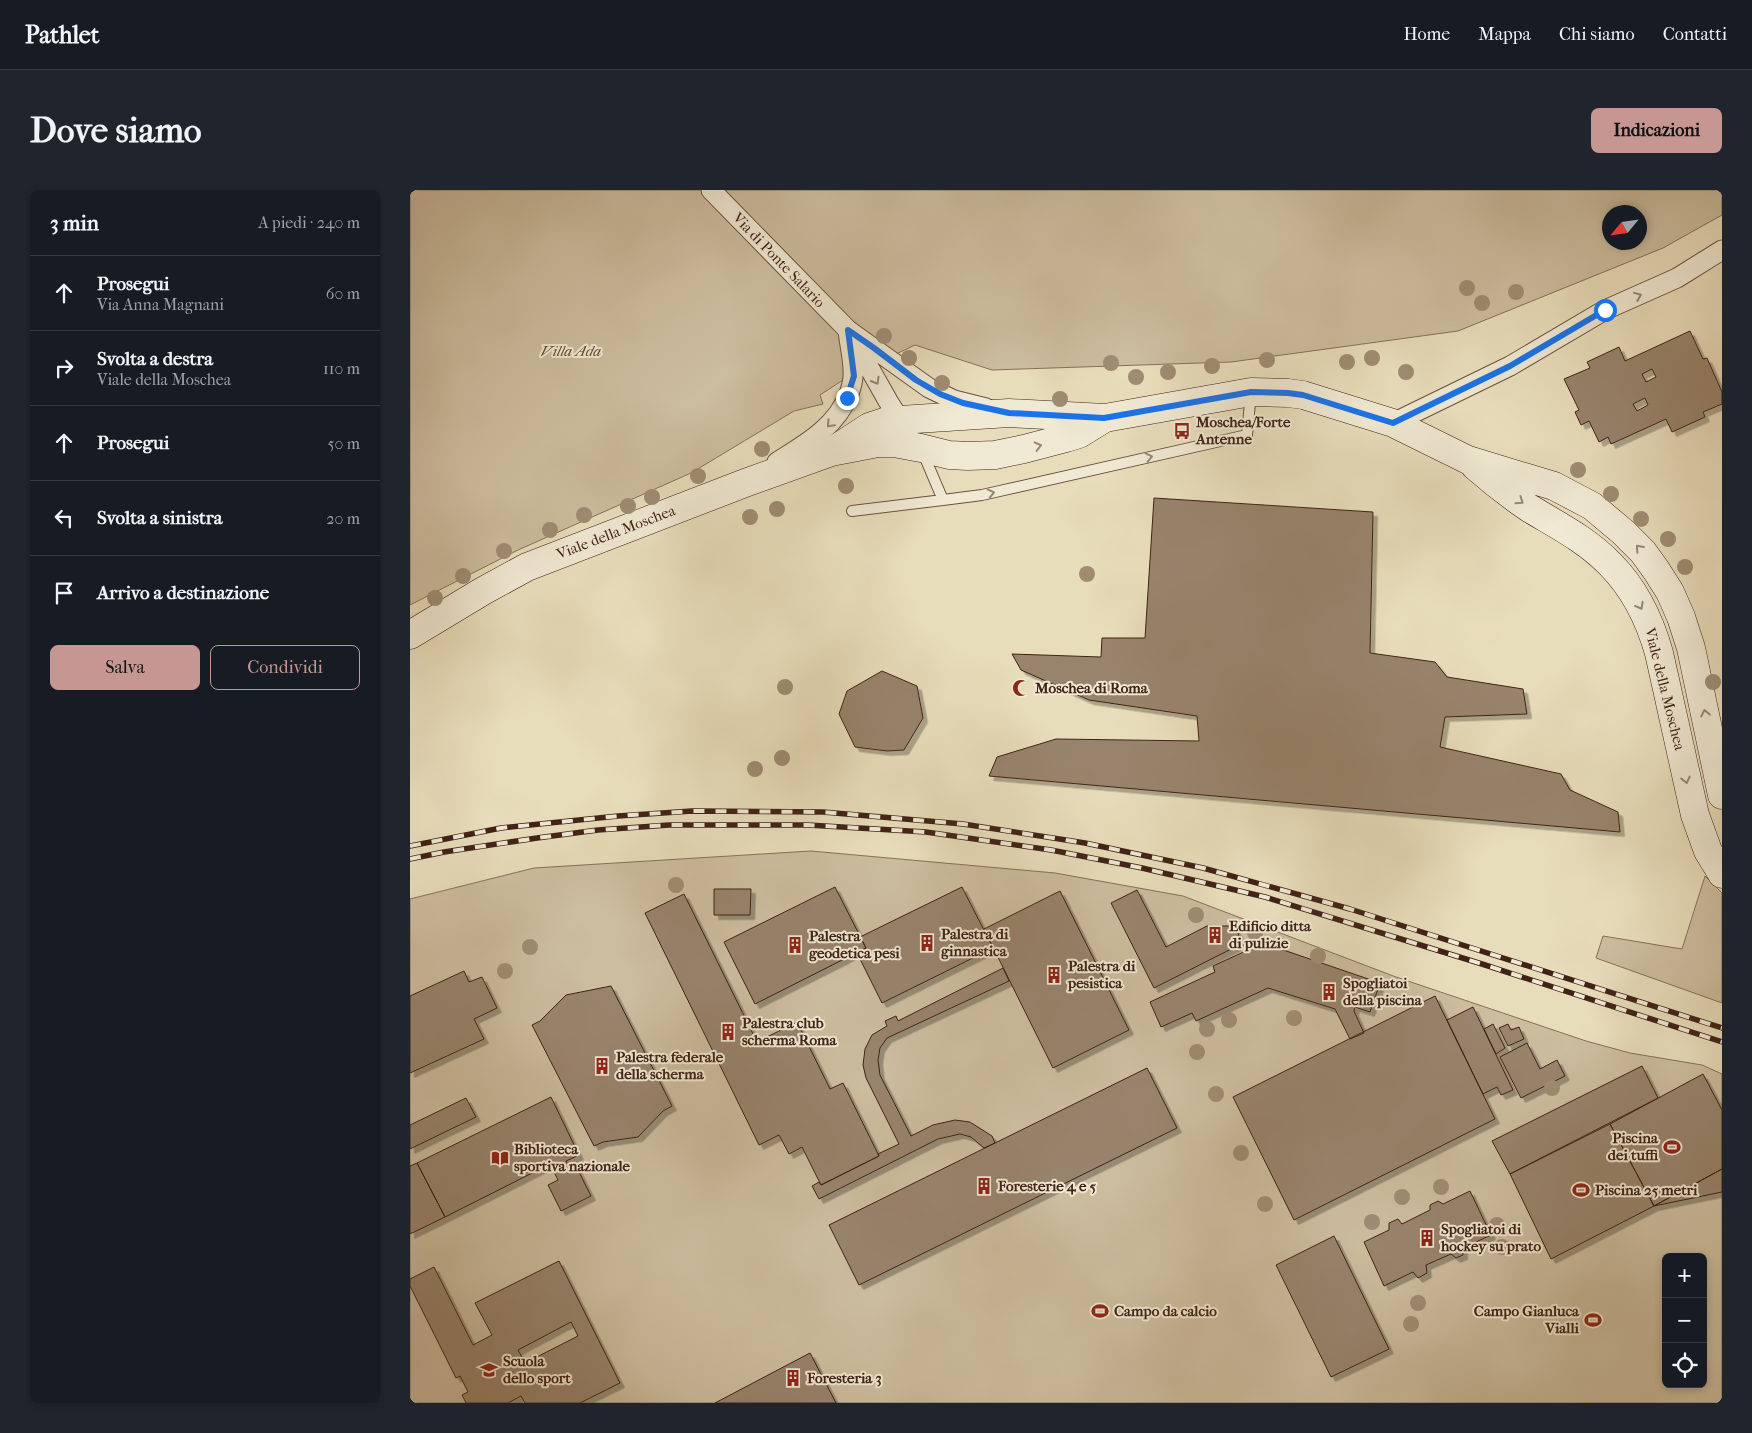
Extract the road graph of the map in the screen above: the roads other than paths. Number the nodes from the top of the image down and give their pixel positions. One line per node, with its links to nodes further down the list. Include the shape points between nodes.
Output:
1 (711, 190): 3 (street, Via di Ponte Salario)
2 (1722, 250): 8 (street, one-way to 2, via 1510,366 1605,310 1677,278)
3 (848, 330): 5 (street, via 940,394 963,403); 7 (street, one-way to 7); 12 (street, one-way to 12, via 854,376 836,417 817,436)
4 (1251, 392): 6 (street, Viale della Moschea); 8 (street, Viale della Moschea, via 1303,395); 13 (lane, one-way to 4, via 982,495 1247,435)
5 (1009, 413): 6 (street, Viale della Moschea); 7 (street, Viale della Moschea)
6 (1104, 418): 9 (street, Viale della Moschea, one-way to 6, via 949,455 994,455 1079,434)
7 (900, 420): 9 (street); 10 (street, Viale della Moschea, via 869,427)
8 (1393, 423): 11 (street, Viale della Moschea)
9 (921, 448): 10 (street, Viale della Moschea, via 882,443); 13 (lane)
10 (831, 452): 12 (street, Viale della Moschea)
11 (1468, 460): 16 (street, Viale della Moschea, one-way to 11, via 1688,638 1670,592 1656,570 1634,543 1592,506 1554,486); 17 (street, Viale della Moschea, one-way to 17, via 1499,486 1594,550 1621,576 1637,599 1659,653 1696,821)
12 (745, 482): 15 (street, Viale della Moschea, via 528,567)
13 (942, 500): 14 (lane)
14 (852, 511)
15 (410, 635)
16 (1722, 795)
17 (1722, 874)

